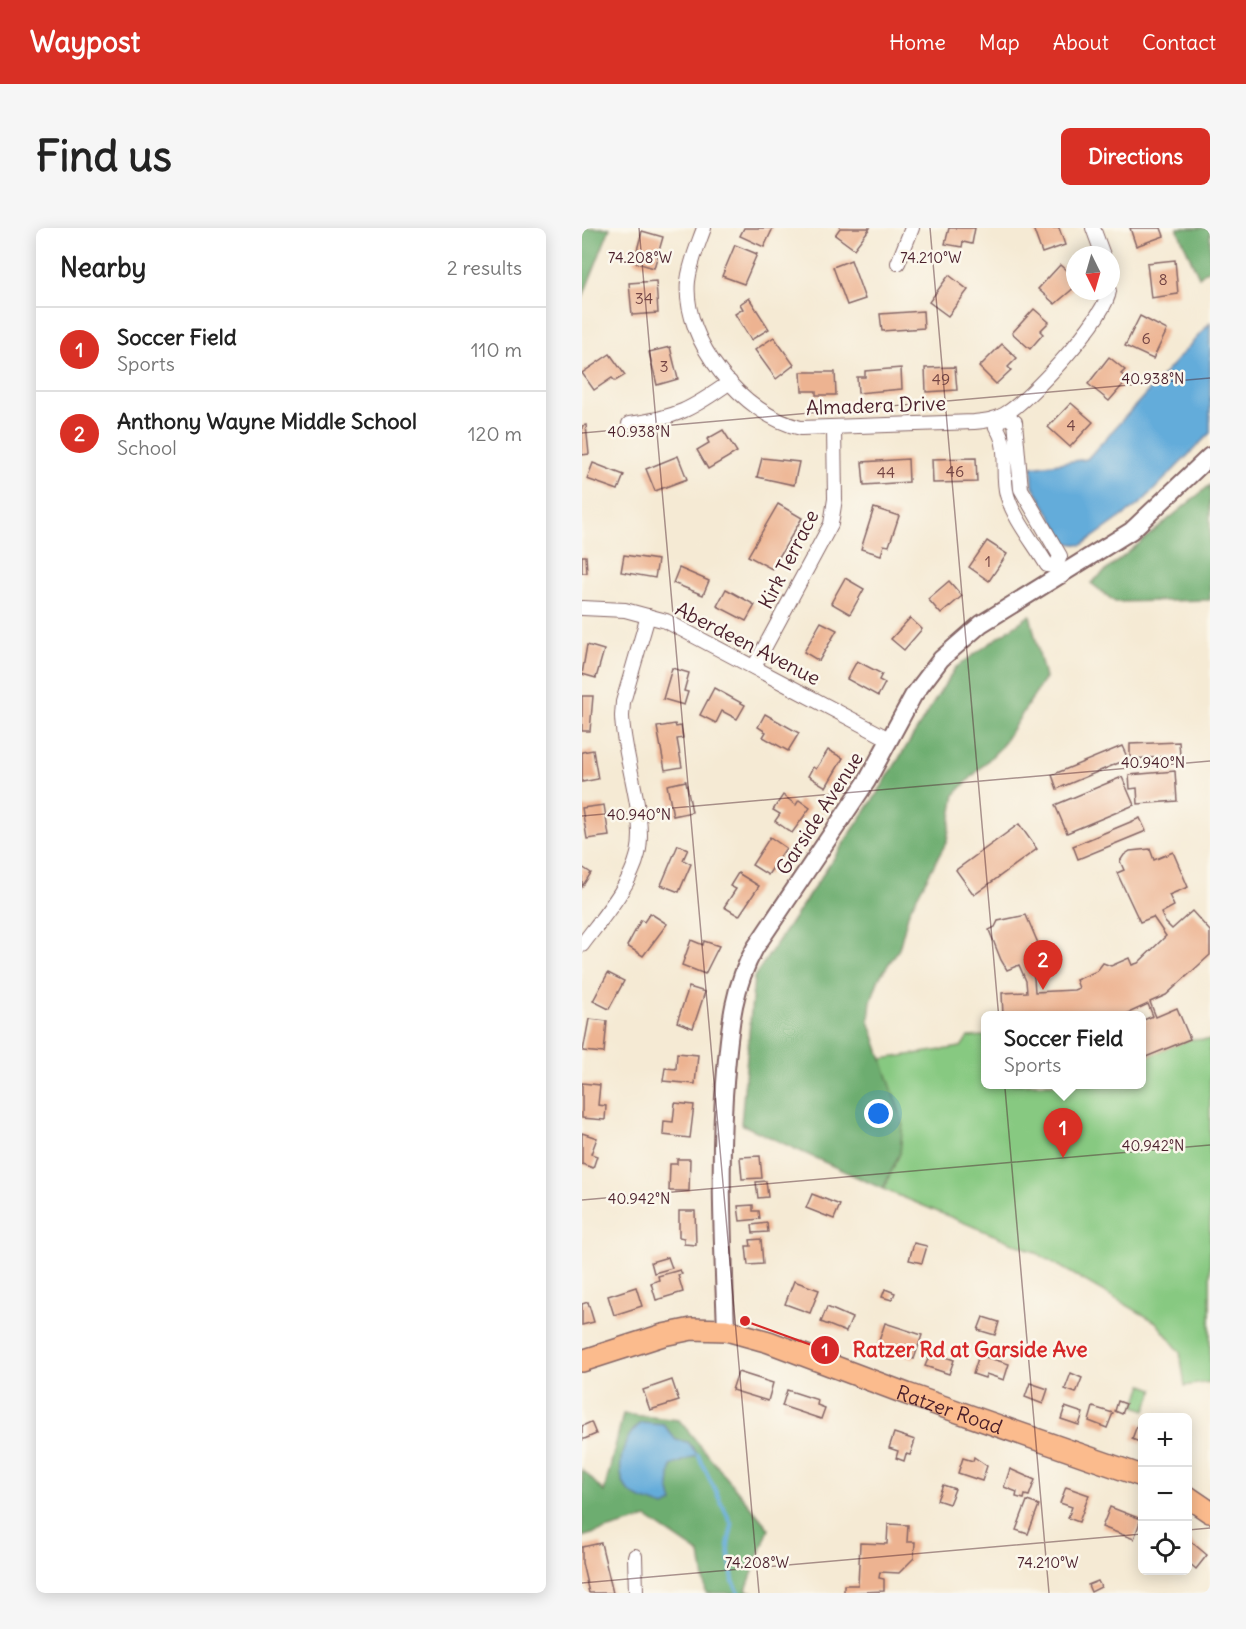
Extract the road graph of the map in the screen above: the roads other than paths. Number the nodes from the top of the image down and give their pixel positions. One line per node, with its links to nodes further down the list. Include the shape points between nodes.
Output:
1 (704, 228): 7 (street, Almadera Drive, via 689,275 689,309 697,334)
2 (912, 228): 5 (street)
3 (1093, 228): 4 (street)
4 (1100, 246)
5 (898, 263)
6 (1106, 300): 8 (street, Almadera Drive, via 1100,315 1028,397)
7 (730, 382): 9 (street, via 682,413); 10 (street, Almadera Drive, via 753,406 778,422 801,428)
8 (1004, 415): 10 (street, Almadera Drive, via 974,422); 12 (street, via 1015,422 1022,489 1060,556)
9 (629, 424)
10 (834, 428): 15 (street, Kirk Terrace, via 836,499 831,524)
11 (1210, 456): 12 (street, Garside Avenue, via 1131,531)
12 (1059, 571): 16 (street, Garside Avenue, via 981,624 941,658 913,696)
13 (582, 608): 14 (street, Aberdeen Avenue)
14 (648, 615): 15 (street, Aberdeen Avenue); 17 (street, via 622,716 639,829 638,854 625,882)
15 (754, 667): 16 (street, Aberdeen Avenue)
16 (889, 739): 18 (street, Garside Avenue, via 867,781 741,971 732,1008 719,1157)
17 (582, 945)
18 (726, 1330): 19 (main road, Ratzer Road, via 692,1329 663,1335); 20 (main road, Ratzer Road, via 770,1342)
19 (582, 1361)
20 (1138, 1474)
21 (1192, 1500): 22 (main road)
22 (1210, 1512)
23 (635, 1556): 24 (street)
24 (636, 1593)

